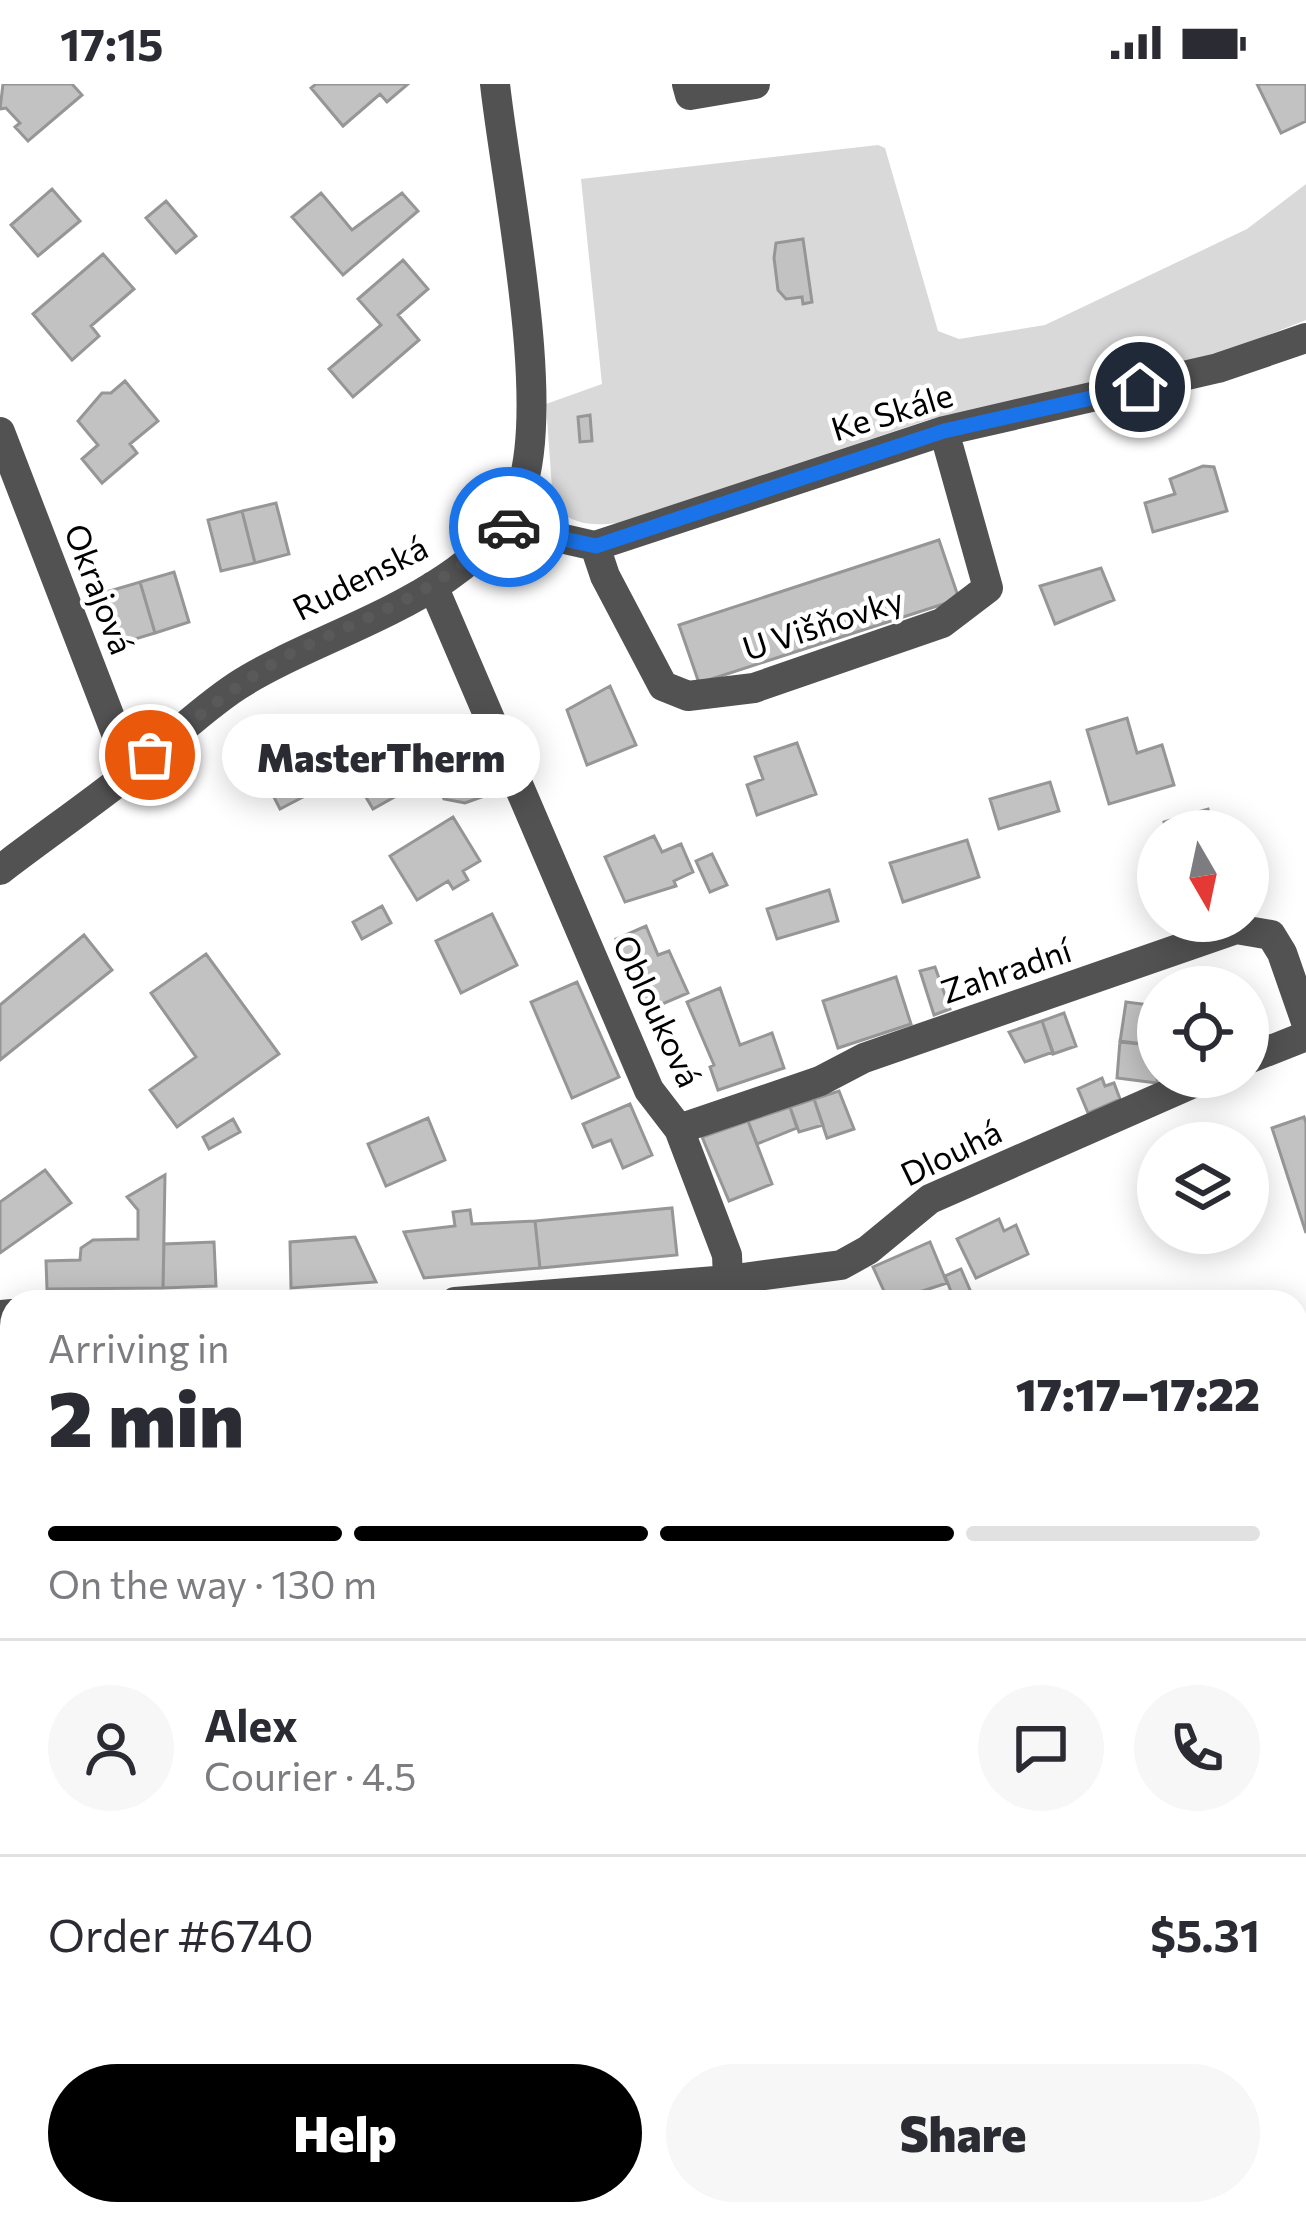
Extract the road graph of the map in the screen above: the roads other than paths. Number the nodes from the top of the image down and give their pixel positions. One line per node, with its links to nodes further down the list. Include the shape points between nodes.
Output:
1 (495, 84): 7 (street, Rudenská, via 531,413 521,489)
2 (687, 84): 3 (street, via 690,94)
3 (755, 84)
4 (1306, 338): 5 (street, Ke Skále, via 1218,368)
5 (944, 431): 8 (street, Ke Skále); 8 (street, U Višňovky, via 988,588 942,623 754,688 688,696 663,686)
6 (0, 432): 10 (street, Okrajová)
7 (502, 525): 8 (street); 9 (street, Rudenská, via 476,557)
8 (596, 546)
9 (433, 586): 10 (street, Rudenská, via 233,689); 16 (street, Oblouková, via 649,1090)
10 (131, 772): 11 (street, Rudenská)
11 (0, 870)
12 (1306, 1022): 16 (street, Zahradní, via 1270,935 1236,929)
13 (1306, 1036): 14 (street)
14 (1269, 1051)
15 (1159, 1098): 17 (street, Dlouhá, via 930,1199 841,1264)
16 (679, 1130): 17 (street, Oblouková, via 727,1255)
17 (728, 1280): 18 (street)
18 (604, 1290)

